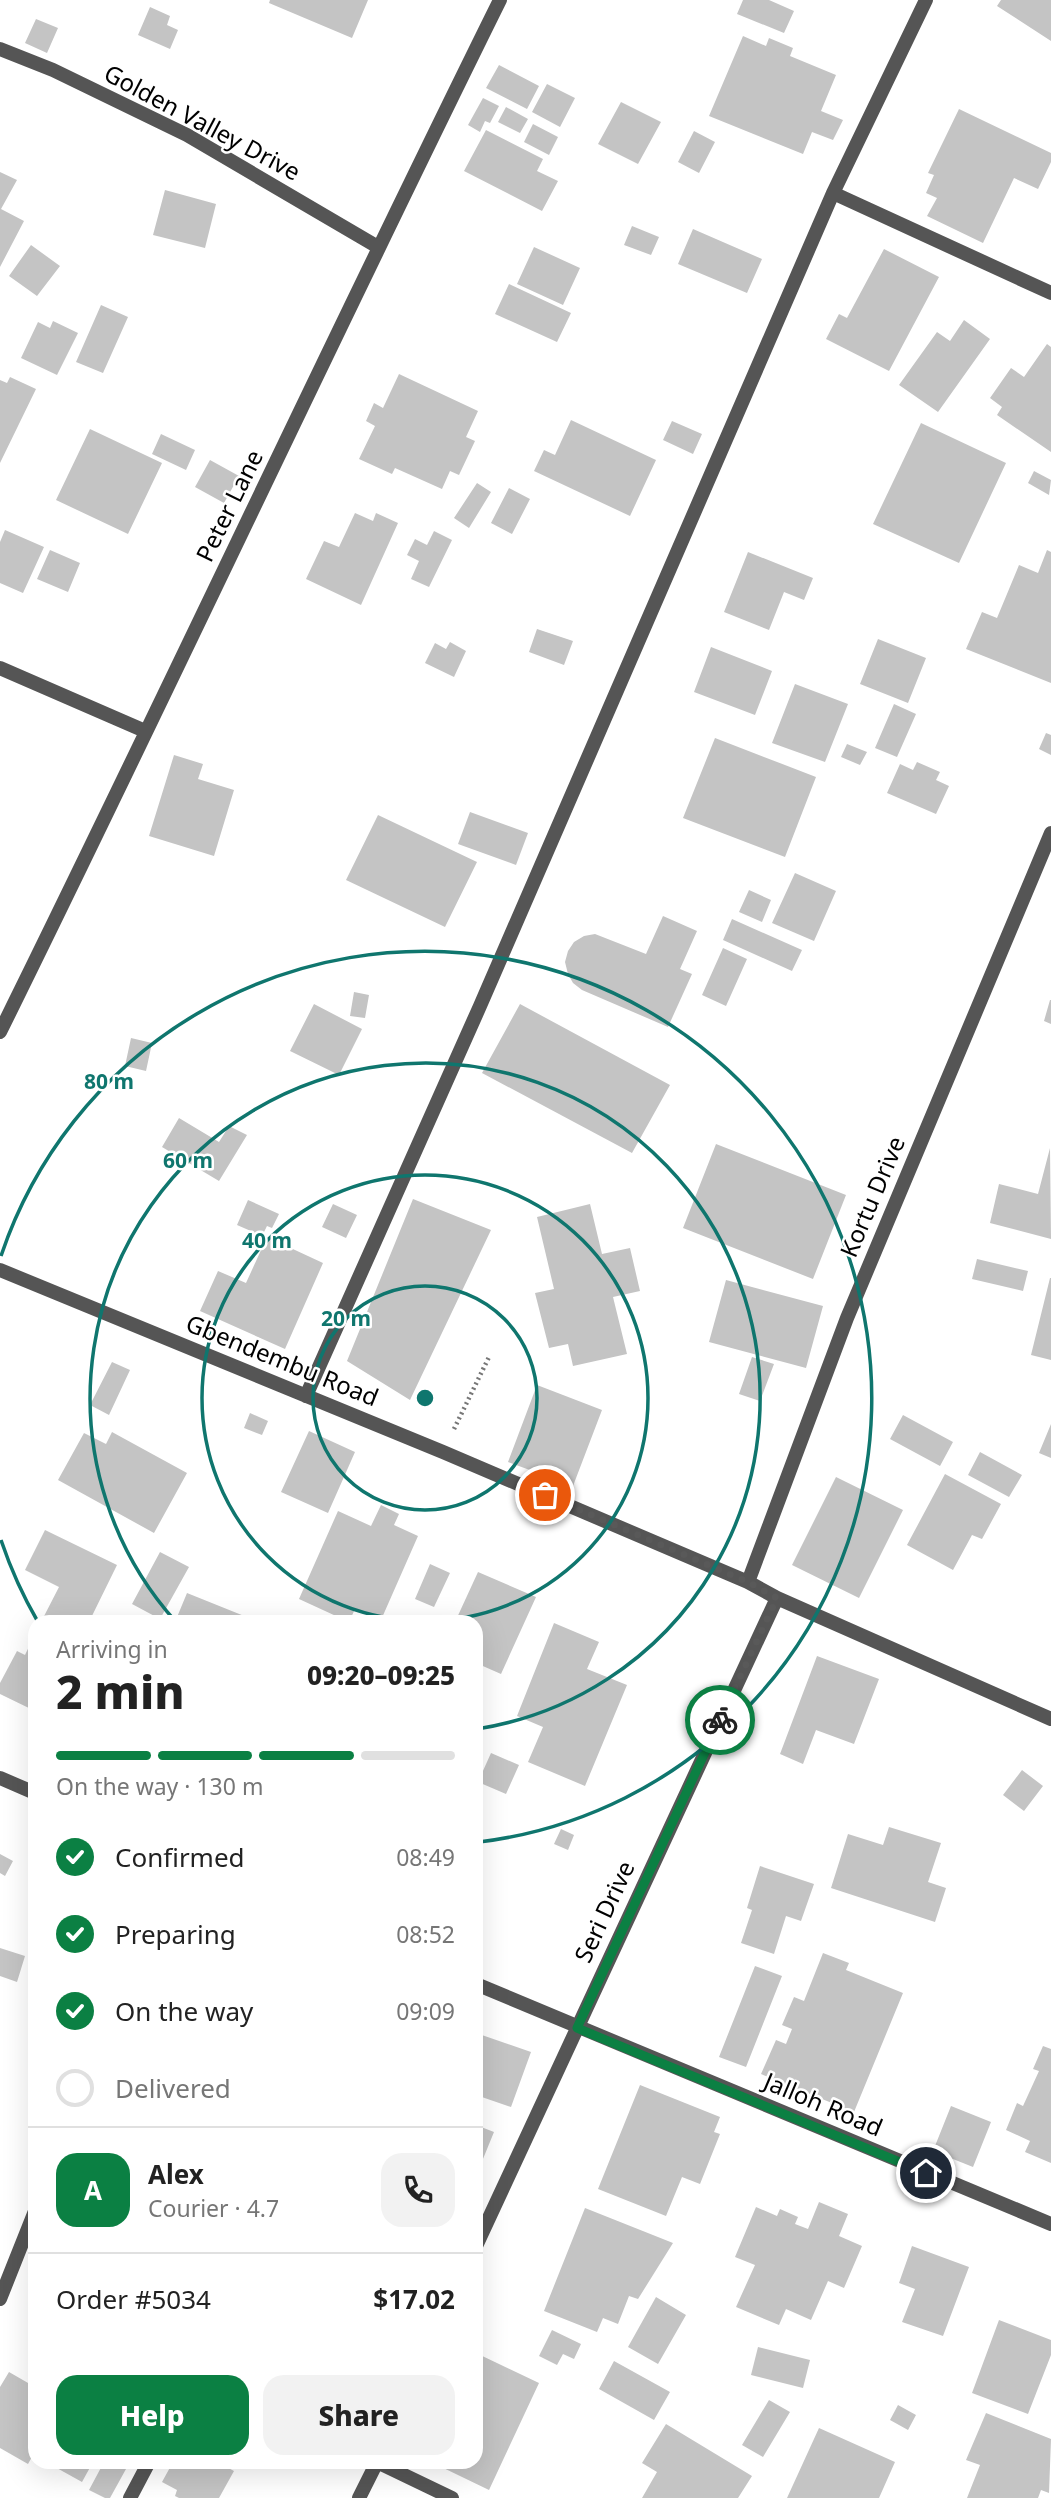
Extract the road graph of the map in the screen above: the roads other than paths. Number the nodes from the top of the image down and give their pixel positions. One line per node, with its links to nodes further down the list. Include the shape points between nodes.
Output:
1 (500, 0): 5 (street, Peter Lane)
2 (926, 0): 4 (street)
3 (0, 48): 5 (street, Golden Valley Drive, via 187,135)
4 (833, 193): 6 (street); 12 (street)
5 (378, 247): 8 (street, Peter Lane)
6 (1051, 293)
7 (0, 668): 8 (street)
8 (145, 731): 10 (street, Peter Lane)
9 (1051, 833): 13 (street, Kortu Drive, via 847,1318)
10 (0, 1032)
11 (0, 1270): 12 (street, Gbendembu Road)
12 (306, 1396): 13 (street, Gbendembu Road)
13 (748, 1582): 14 (street, Gbendembu Road)
14 (777, 1598): 15 (street, Gbendembu Road); 19 (street, Seri Drive)
15 (1051, 1719)
16 (0, 1778): 17 (street)
17 (28, 1790)
18 (483, 1987): 19 (street, Jalloh Road)
19 (577, 2028): 20 (street, Jalloh Road); 22 (street, Seri Drive)
20 (1051, 2224)
21 (28, 2229): 23 (street)
22 (483, 2231)
23 (0, 2299)
24 (145, 2469): 27 (street)
25 (374, 2469): 28 (street)
26 (392, 2469): 29 (street)
27 (130, 2498)
28 (359, 2498)
29 (452, 2498)

